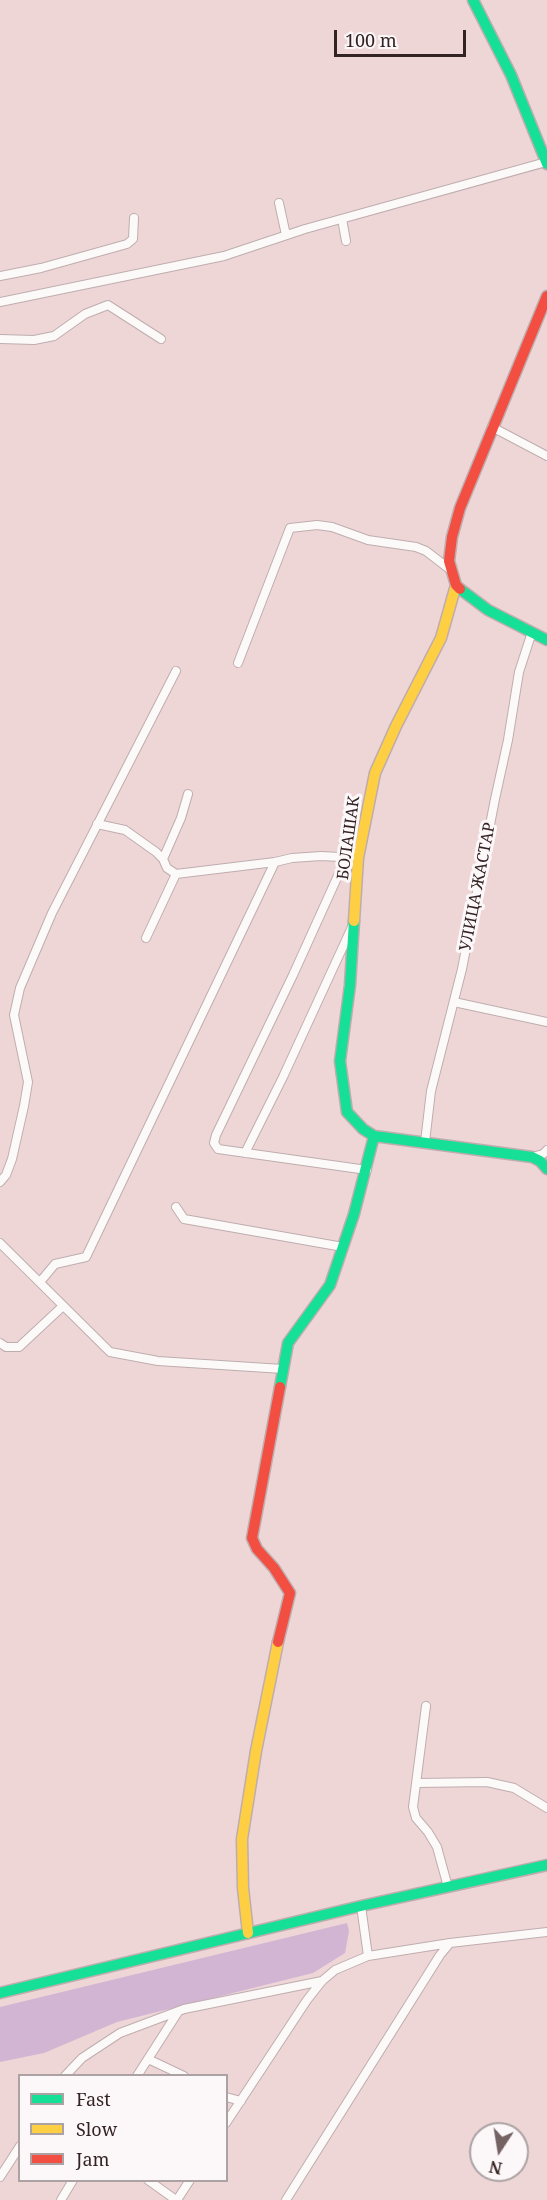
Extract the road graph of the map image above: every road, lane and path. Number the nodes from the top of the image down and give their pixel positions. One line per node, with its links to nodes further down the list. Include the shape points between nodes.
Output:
1 (473, 0): 2 (street, via 511,75)
2 (547, 163): 5 (street)
3 (279, 203): 6 (street)
4 (134, 218): 8 (street, via 133,239 127,244)
5 (342, 219): 6 (street); 7 (street)
6 (286, 236): 10 (street, via 224,256)
7 (346, 241)
8 (0, 276)
9 (547, 296): 13 (street)
10 (0, 302)
11 (0, 339): 12 (street, via 54,336 85,314 108,305)
12 (161, 339)
13 (492, 427): 14 (street); 15 (street, via 460,508 452,537)
14 (547, 456)
15 (452, 571): 16 (street); 19 (street, via 416,547 368,540 332,527 290,528)
16 (456, 585): 17 (street, via 488,610); 24 (street, БОЛАШАК, via 441,638 375,773)
17 (532, 632): 18 (street); 30 (street, УЛИЦА ЖАСТАР, via 519,672)
18 (547, 640)
19 (238, 663)
20 (176, 671): 22 (street)
21 (188, 794): 25 (street)
22 (97, 824): 25 (street, via 125,831); 39 (street, via 20,988 14,1014 28,1082 12,1159)
23 (346, 858): 24 (street); 26 (street, via 321,856); 35 (street, via 216,1135 214,1143 218,1149)
24 (358, 858): 28 (street, БОЛАШАК)
25 (163, 859): 27 (street)
26 (274, 862): 27 (street); 43 (street, via 86,1257 56,1264)
27 (176, 874): 29 (street)
28 (355, 922): 32 (street, БОЛАШАК, via 340,1061 347,1112); 35 (street)
29 (146, 938)
30 (454, 1002): 31 (street); 33 (street, УЛИЦА ЖАСТАР, via 431,1091)
31 (547, 1022)
32 (374, 1136): 33 (street); 38 (street)
33 (425, 1142): 36 (street)
34 (547, 1150): 36 (street)
35 (245, 1154): 38 (street)
36 (532, 1157): 37 (street)
37 (547, 1169)
38 (367, 1170): 42 (street)
39 (0, 1182)
40 (176, 1207): 42 (street, via 184,1219)
41 (0, 1244): 43 (street)
42 (343, 1247): 46 (street, via 330,1285 288,1343)
43 (39, 1282): 44 (street)
44 (63, 1306): 45 (street, via 19,1347); 46 (street, via 116,1355)
45 (0, 1343)
46 (283, 1369): 54 (street, via 252,1538 290,1593 272,1666 242,1839)
47 (426, 1706): 48 (street)
48 (417, 1783): 49 (street, via 496,1784 514,1788); 51 (street, via 413,1807 416,1818 437,1847)
49 (547, 1808)
50 (547, 1865): 51 (street)
51 (448, 1887): 52 (street)
52 (361, 1906): 54 (street); 56 (street)
53 (547, 1932): 55 (street)
54 (248, 1933): 58 (street)
55 (450, 1943): 56 (street); 74 (street)
56 (368, 1956): 57 (street, via 335,1970)
57 (322, 1982): 59 (street); 65 (street)
58 (0, 1993)
59 (179, 2011): 60 (street); 61 (street, via 120,2033 82,2058)
60 (148, 2059): 62 (street); 63 (street)
61 (67, 2074)
62 (138, 2074)
63 (180, 2074)
64 (228, 2098): 65 (street)
65 (240, 2102): 66 (street)
66 (228, 2121)
67 (18, 2149): 68 (street)
68 (0, 2177)
69 (72, 2182): 72 (street)
70 (150, 2182): 73 (street)
71 (189, 2182): 73 (street)
72 (61, 2200)
73 (178, 2200)
74 (286, 2200)

